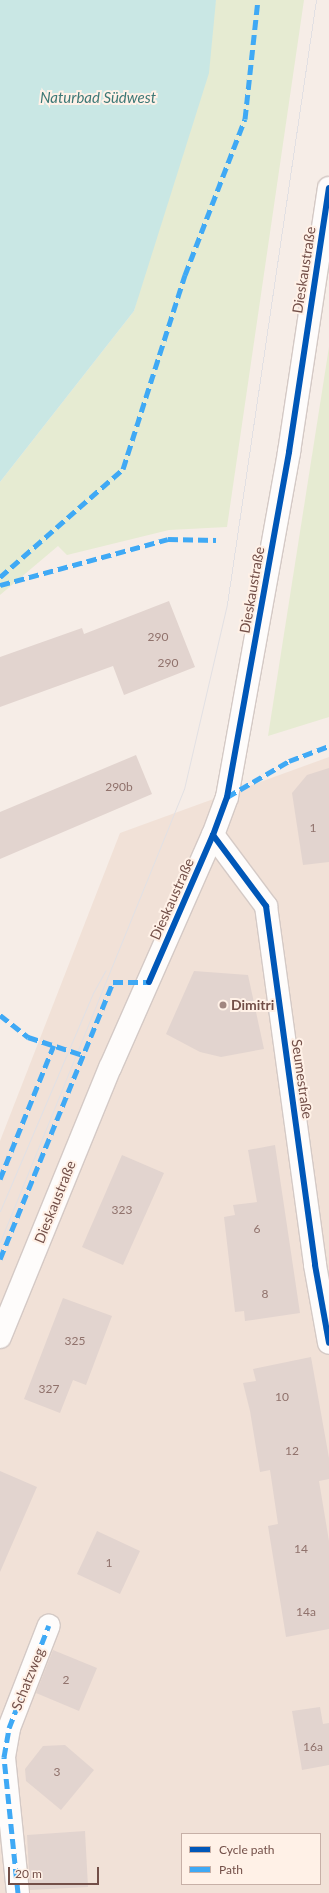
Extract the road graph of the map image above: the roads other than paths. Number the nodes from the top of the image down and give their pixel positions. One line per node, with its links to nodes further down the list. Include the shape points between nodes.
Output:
1 (329, 188): 2 (main road, Dieskaustraße, via 289,452 226,797)
2 (213, 835): 3 (main road, Dieskaustraße, via 110,1068); 4 (main road, Seumestraße, via 266,906 315,1265)
3 (0, 1337)
4 (329, 1343)
5 (49, 1625): 6 (main road, Schatzweg, via 9,1728)
6 (2, 1756): 7 (main road, Schatzweg)
7 (18, 1893)

